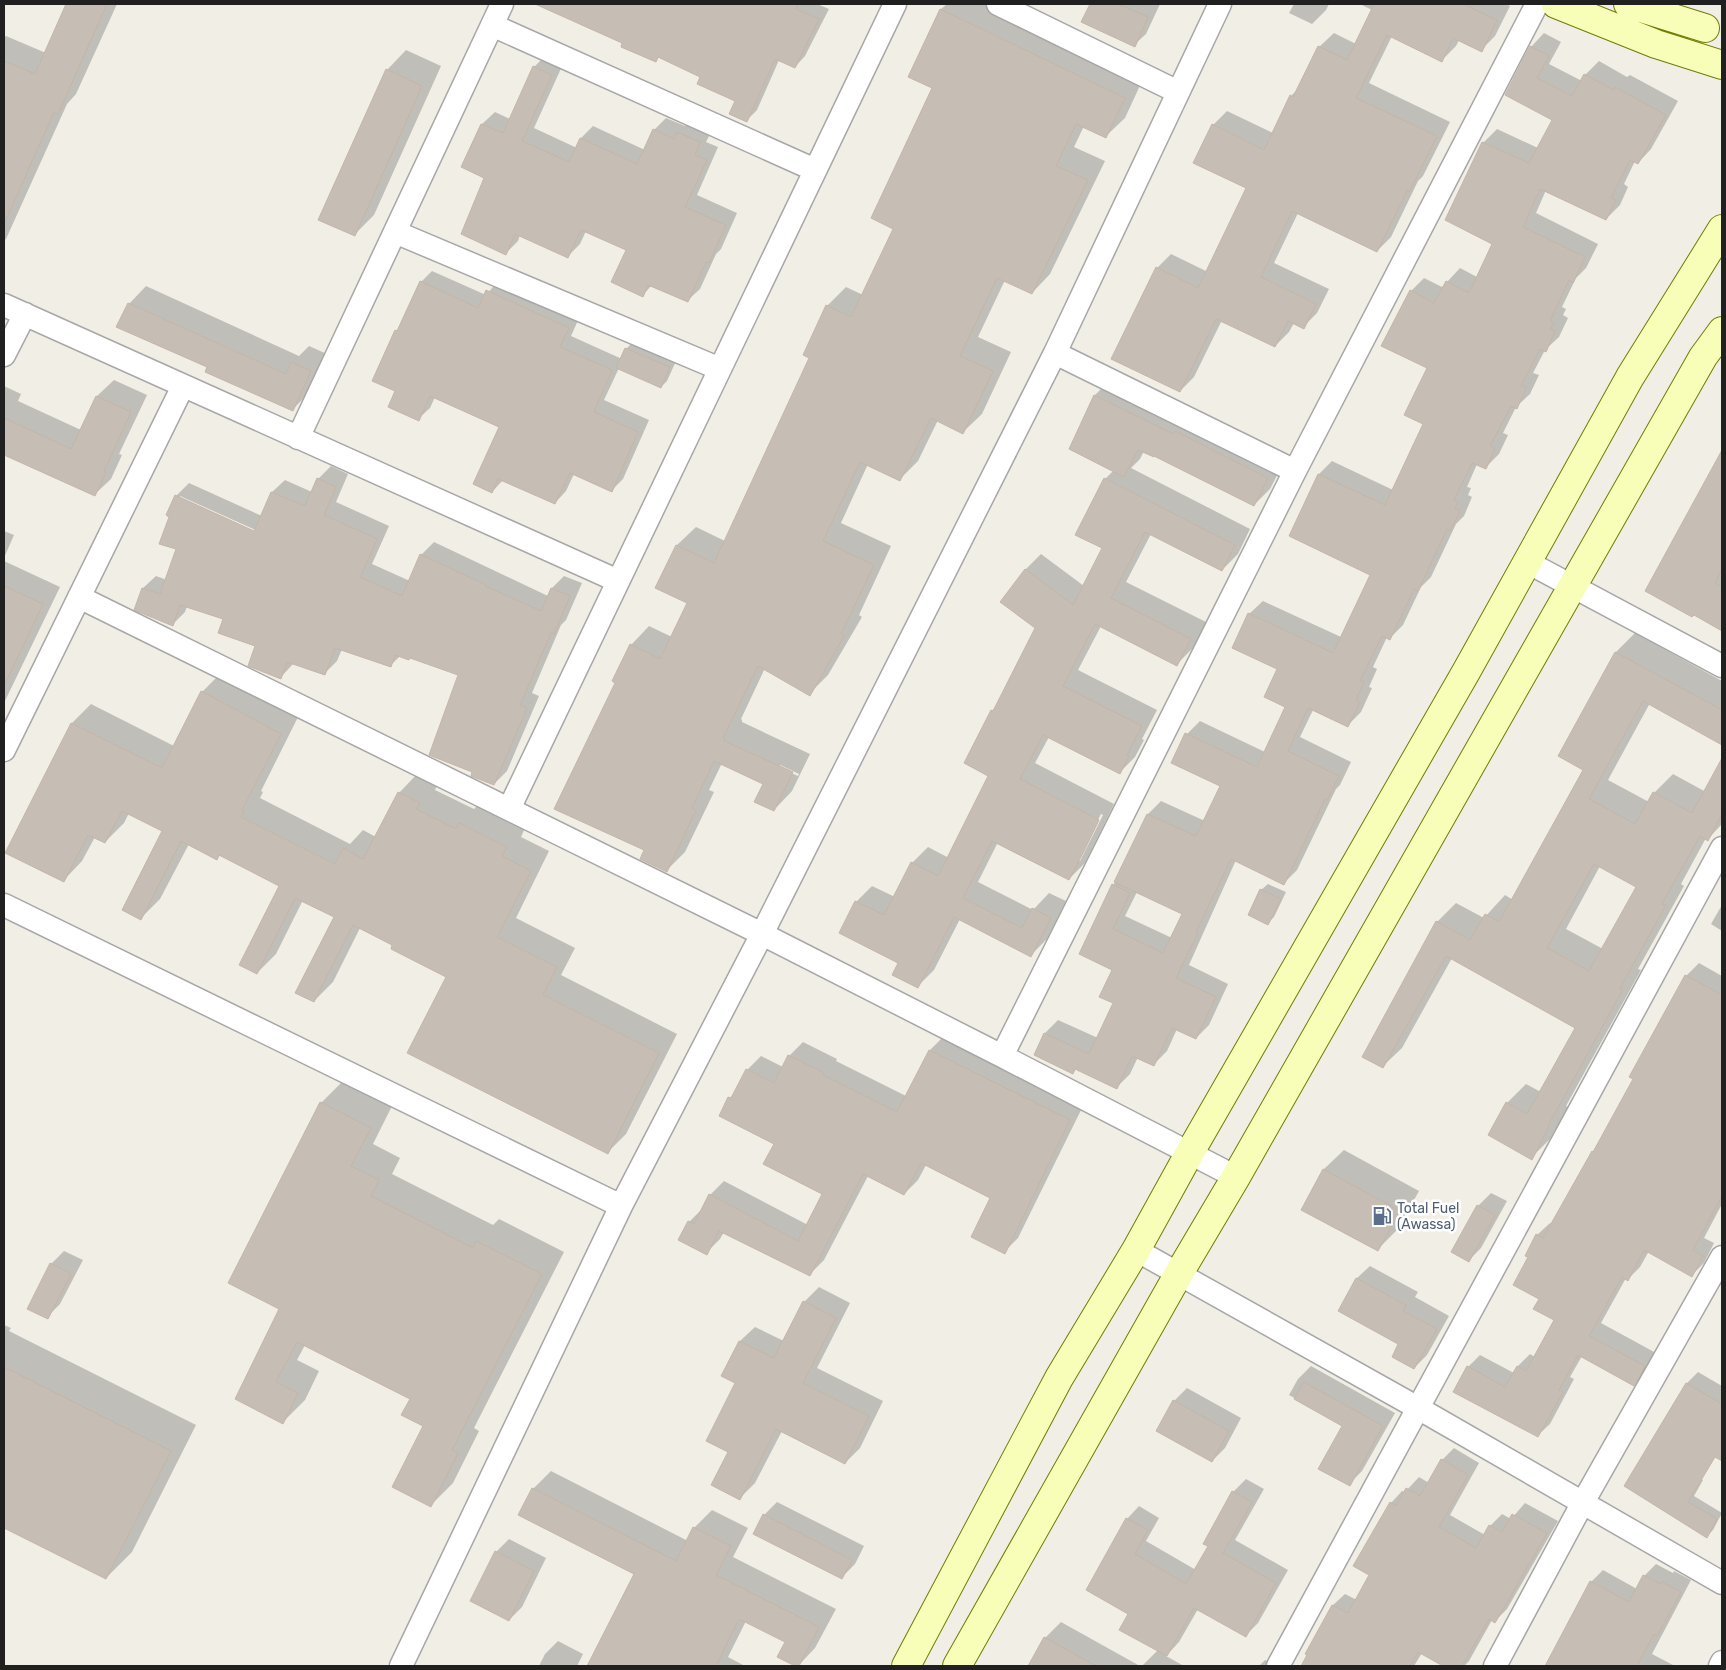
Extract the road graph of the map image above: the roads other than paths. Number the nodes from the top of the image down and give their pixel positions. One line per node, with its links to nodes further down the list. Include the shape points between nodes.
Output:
1 (502, 4): 9 (street)
2 (895, 4): 13 (street)
3 (998, 4): 12 (street)
4 (1220, 4): 12 (street)
5 (1537, 4): 24 (street)
6 (1556, 4): 11 (main road, via 1640,38)
7 (1638, 5): 8 (main road)
8 (1701, 16): 10 (main road)
9 (492, 25): 13 (street); 15 (street)
10 (1722, 57)
11 (1722, 65)
12 (1178, 92): 19 (street)
13 (815, 170): 21 (street)
14 (1722, 229): 25 (main road, via 1630,377)
15 (395, 232): 21 (street); 23 (street)
16 (4, 305): 17 (street)
17 (25, 314): 20 (street); 22 (street)
18 (1722, 331): 27 (main road, via 1703,357)
19 (1055, 353): 24 (street); 34 (street)
20 (4, 355)
21 (720, 369): 26 (street)
22 (183, 386): 23 (street); 28 (street)
23 (298, 438): 26 (street)
24 (1295, 470): 35 (street)
25 (1527, 562): 27 (street); 36 (main road)
26 (618, 582): 31 (street)
27 (1574, 586): 29 (street); 37 (main road)
28 (79, 597): 30 (street); 31 (street)
29 (1722, 666)
30 (4, 750)
31 (509, 809): 34 (street)
32 (1722, 848): 43 (street)
33 (4, 904): 38 (street)
34 (762, 934): 35 (street); 38 (street)
35 (1002, 1056): 36 (street)
36 (1189, 1154): 37 (street); 39 (main road)
37 (1236, 1177): 41 (main road)
38 (621, 1206): 47 (street)
39 (1136, 1250): 41 (street); 48 (main road, via 1059,1378)
40 (1722, 1256): 42 (street)
41 (1178, 1275): 43 (street); 49 (main road)
42 (1716, 1283): 44 (street)
43 (1418, 1408): 44 (street); 50 (street)
44 (1582, 1504): 45 (street); 51 (street)
45 (1722, 1583)
46 (1722, 1662): 52 (street)
47 (401, 1666)
48 (906, 1666)
49 (957, 1666)
50 (1278, 1666)
51 (1495, 1666)
52 (1720, 1666)

